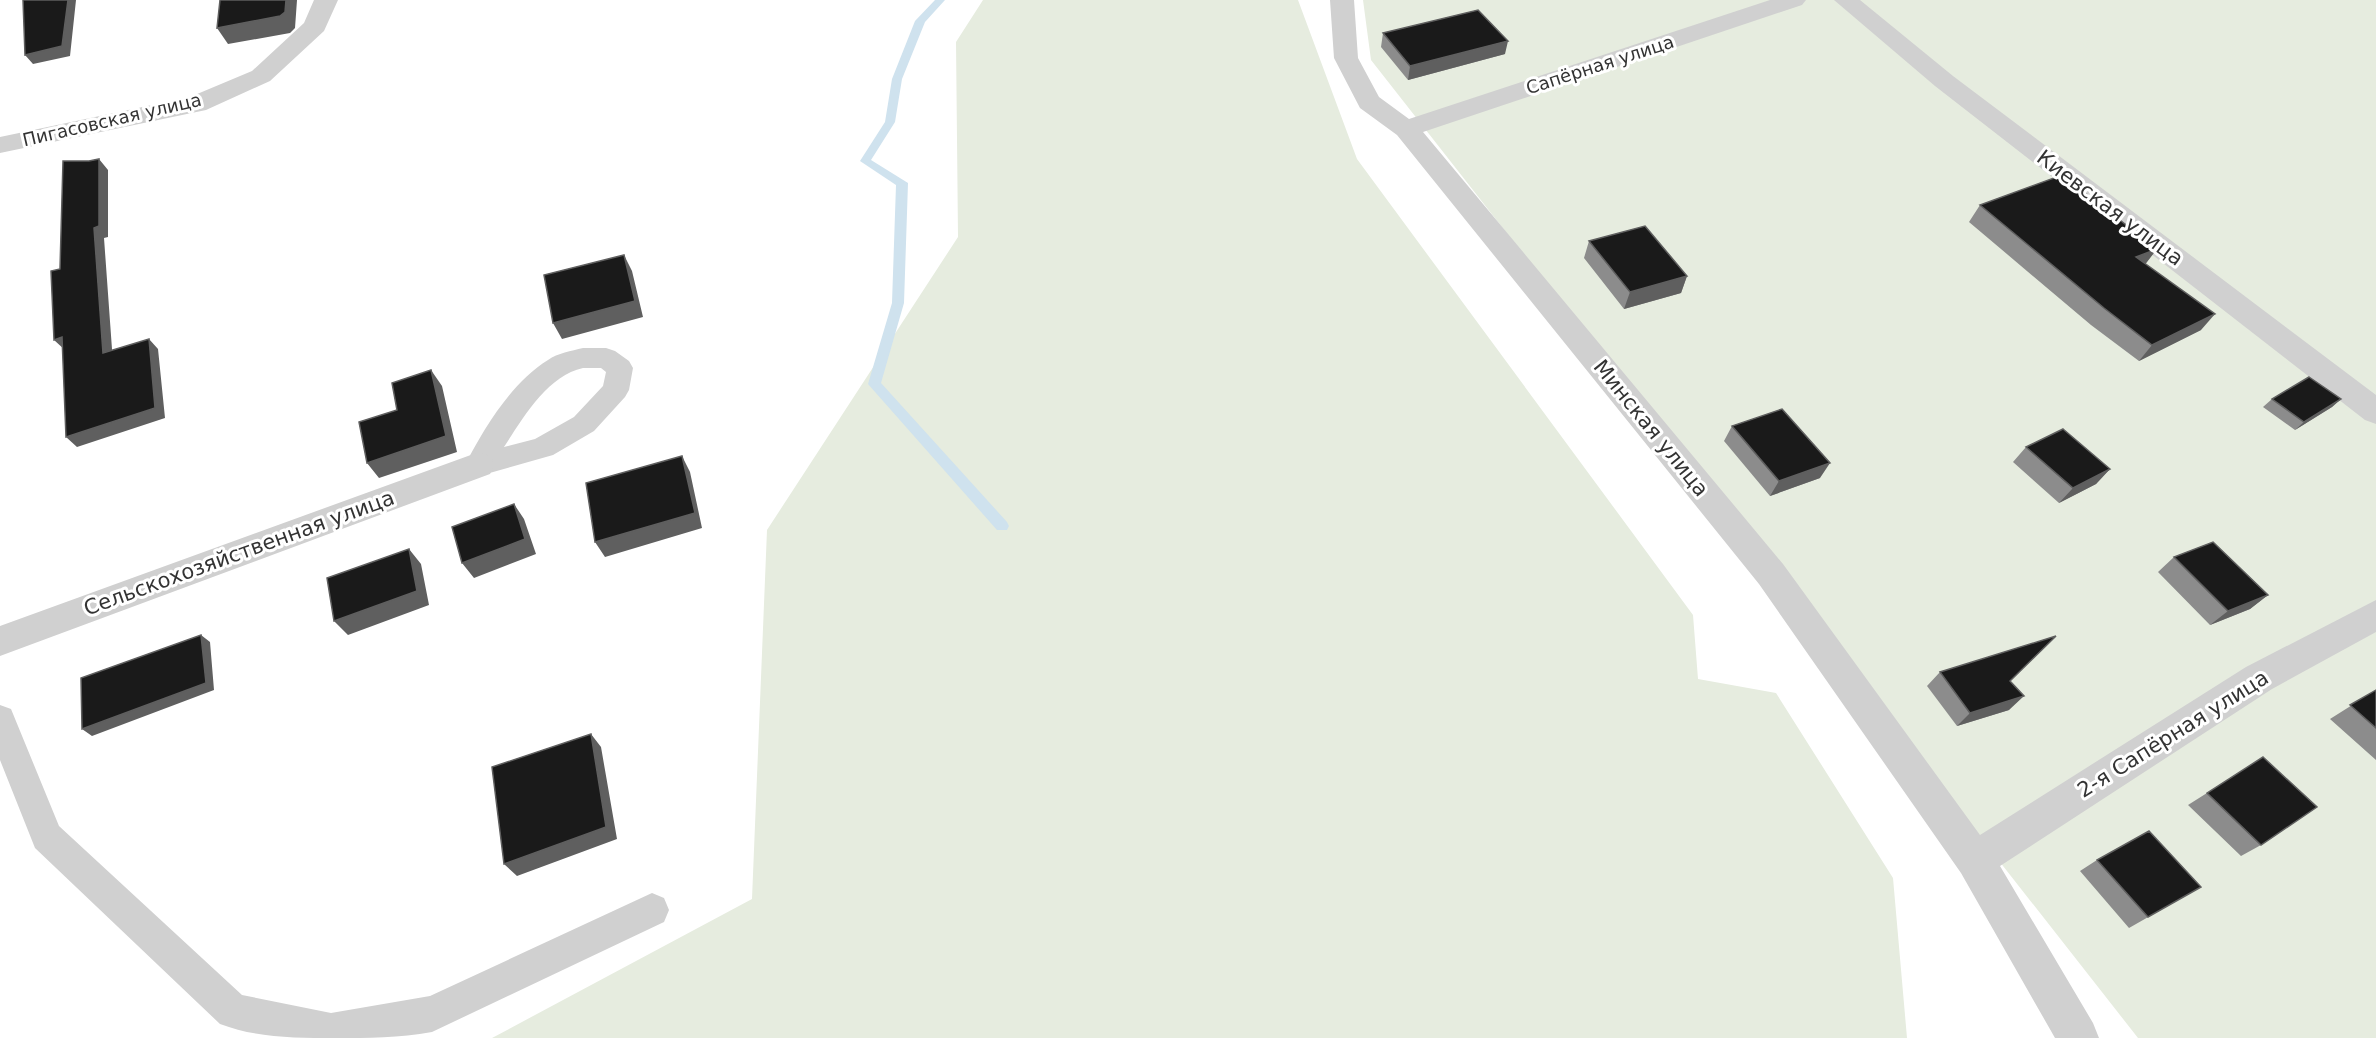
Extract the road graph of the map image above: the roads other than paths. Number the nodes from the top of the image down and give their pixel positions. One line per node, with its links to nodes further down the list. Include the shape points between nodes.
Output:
1 (326, 0): 6 (street, Пигасовская улица, via 315,26 261,76 197,104)
2 (1342, 0): 5 (street, Минская улица, via 1346,58 1369,102)
3 (1794, 0): 5 (street, Сапёрная улица)
4 (1846, 0): 7 (street, Киевская улица, via 1944,81)
5 (1406, 129): 12 (street, Минская улица, via 1771,574)
6 (0, 145)
7 (2376, 412)
8 (479, 465): 8 (lane, via 502,427 557,366 583,358 606,358 620,368 616,390 584,424 543,447); 10 (street, Сельскохозяйственная улица)
9 (2376, 615): 12 (street, 2-я Сапёрная улица, via 2259,678)
10 (0, 641)
11 (0, 718): 13 (lane, via 47,837 233,1011 331,1031 432,1014)
12 (1975, 860): 14 (street, Минская улица)
13 (652, 910)
14 (2078, 1038)

